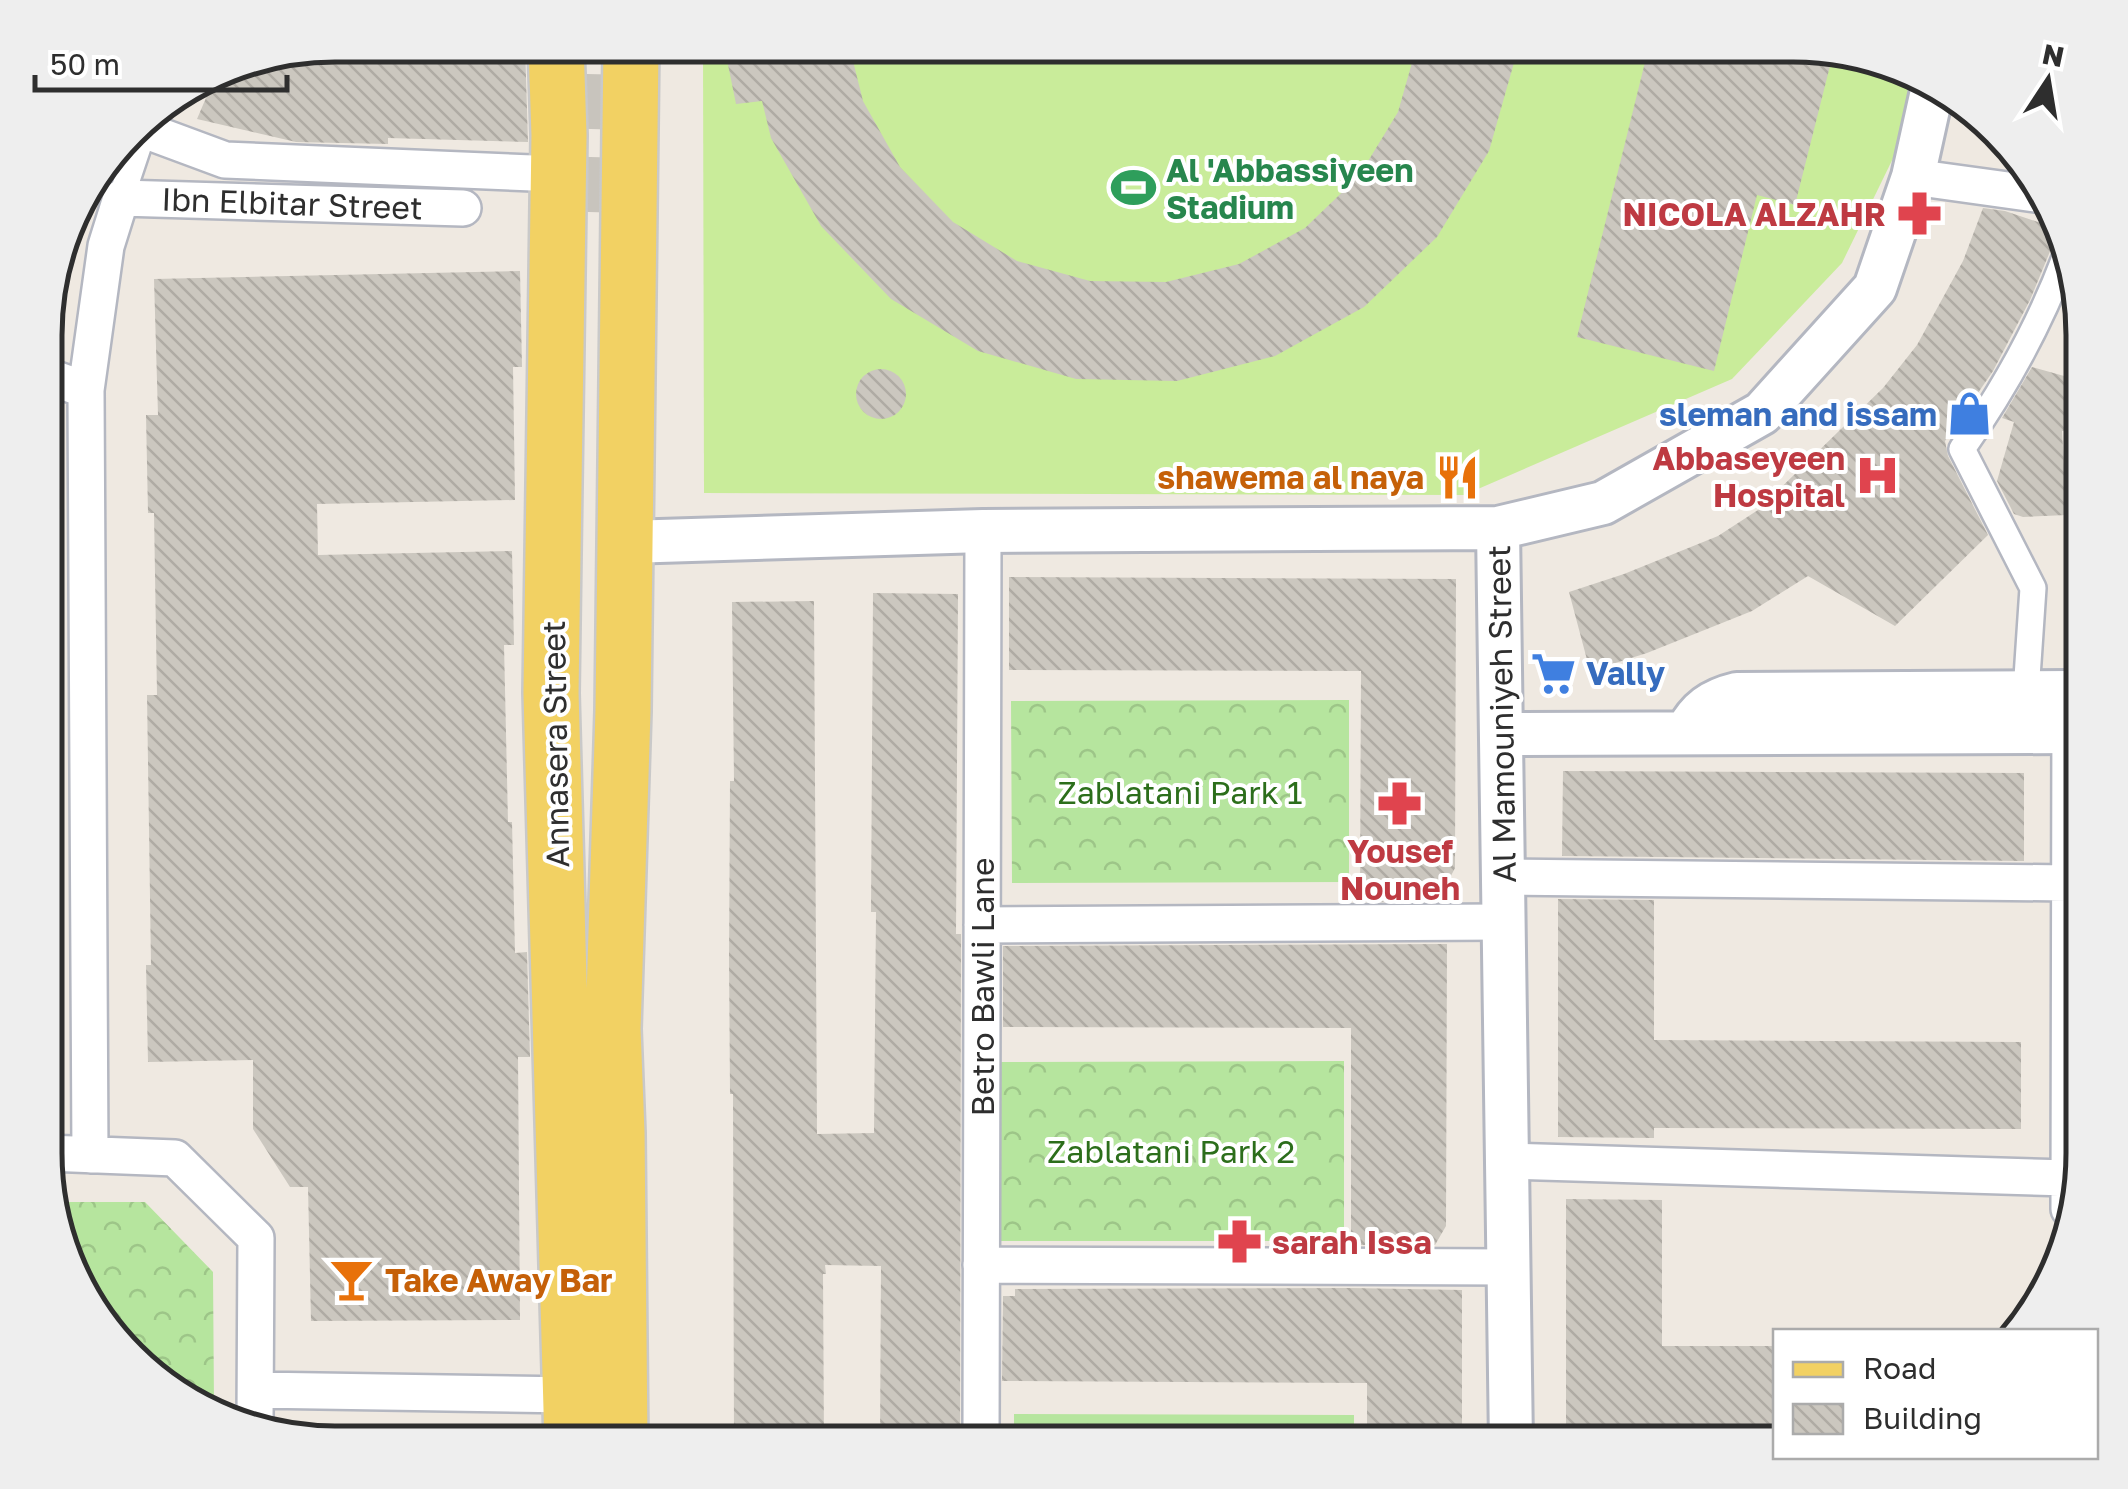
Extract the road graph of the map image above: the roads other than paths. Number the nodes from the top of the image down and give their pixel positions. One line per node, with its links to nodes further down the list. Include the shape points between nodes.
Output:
1 (560, 62): 6 (main road, Annasera Street)
2 (630, 62): 26 (main road, Annasera Street)
3 (1930, 100): 7 (street, Al Mamouniyeh Street)
4 (156, 129): 6 (street, via 226,160)
5 (135, 150): 9 (street)
6 (568, 173): 26 (main road, via 584,417 595,839); 34 (main road, Annasera Street, via 551,693)
7 (1913, 176): 8 (street); 14 (street, Al Mamouniyeh Street, via 1874,288 1762,413 1603,503)
8 (2025, 192)
9 (121, 198): 10 (street, Ibn Elbitar Street); 13 (street, Ibn Elbitar Street, via 106,246)
10 (463, 208)
11 (2058, 273): 17 (street, via 2000,396 1962,449 2034,588)
12 (62, 381): 13 (street)
13 (86, 390): 28 (street, Ibn Elbitar Street)
14 (1498, 528): 15 (street); 21 (street, Al Mamouniyeh Street)
15 (984, 531): 16 (street); 25 (street, Betro Bawli Lane)
16 (627, 542)
17 (2026, 692): 18 (street); 20 (street, via 1737,694 1706,706)
18 (2065, 710)
19 (2065, 712): 20 (street)
20 (1686, 732): 21 (street)
21 (1501, 734): 22 (street, Al Mamouniyeh Street)
22 (1503, 878): 23 (street); 24 (street, Al Mamouniyeh Street)
23 (2065, 884)
24 (1504, 922): 25 (street); 29 (street, Al Mamouniyeh Street)
25 (982, 925): 31 (street, Betro Bawli Lane)
26 (613, 1029): 35 (main road, Annasera Street)
27 (63, 1153): 28 (street)
28 (90, 1154): 33 (street, via 175,1158 256,1238)
29 (1508, 1161): 30 (street); 32 (street, Al Mamouniyeh Street)
30 (2062, 1193)
31 (981, 1264): 32 (street); 36 (street, Betro Bawli Lane)
32 (1509, 1266): 37 (street, Al Mamouniyeh Street)
33 (255, 1405): 34 (street)
34 (571, 1419)
35 (620, 1426)
36 (981, 1426)
37 (1511, 1426)

